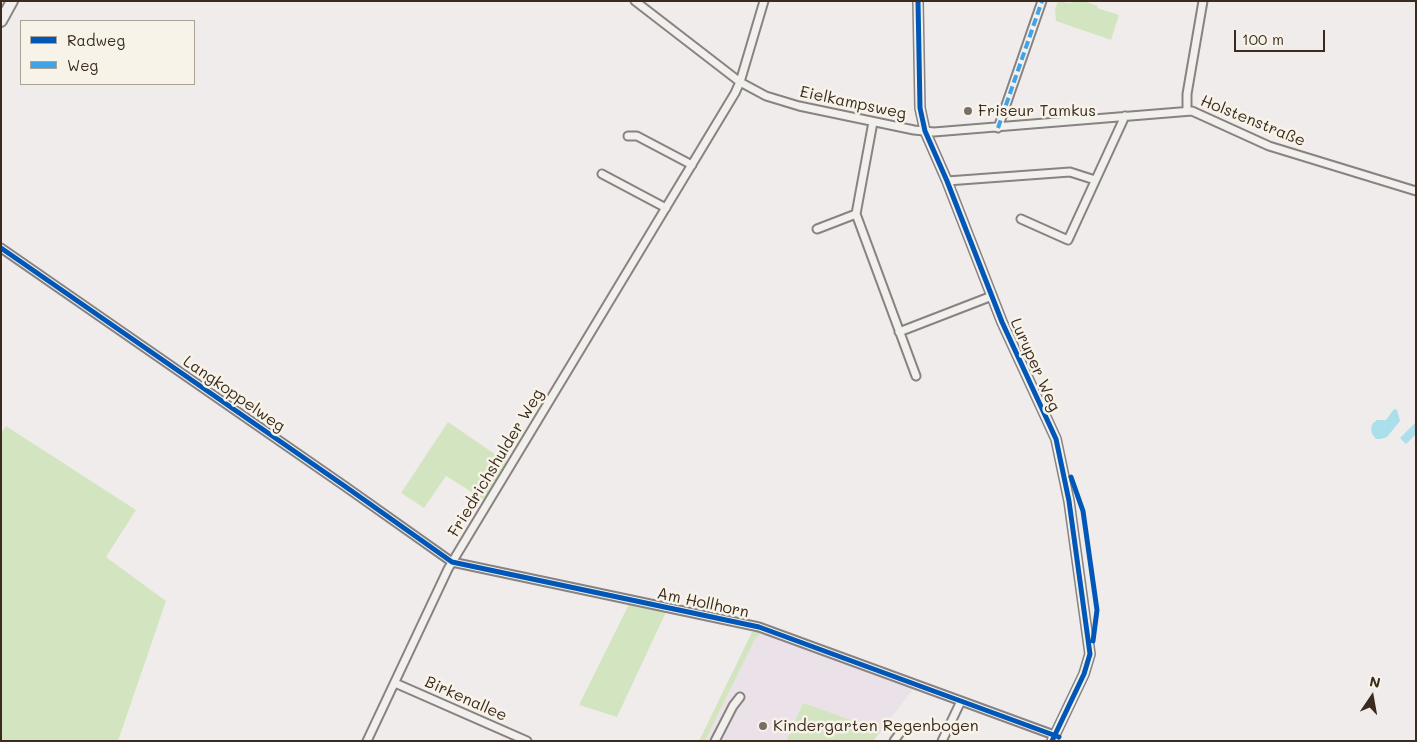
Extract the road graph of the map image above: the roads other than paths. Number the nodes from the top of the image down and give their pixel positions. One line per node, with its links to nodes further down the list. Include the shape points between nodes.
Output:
1 (12, 1): 7 (main road)
2 (635, 1): 8 (street, Eielkampsweg)
3 (764, 1): 8 (street, Friedrichshulder Weg)
4 (918, 1): 13 (street, Luruper Weg, via 920,108)
5 (1042, 1): 12 (street)
6 (1203, 1): 9 (street, Holstenstraße)
7 (1, 21)
8 (740, 82): 11 (street, Eielkampsweg, via 766,96 798,106); 15 (street, Friedrichshulder Weg)
9 (1187, 111): 10 (street, Eielkampsweg); 19 (street, Holstenstraße, via 1198,112 1269,146)
10 (1125, 116): 12 (street, Eielkampsweg); 17 (street)
11 (874, 122): 13 (street, Eielkampsweg); 21 (street)
12 (998, 128): 13 (street, Eielkampsweg)
13 (925, 131): 18 (street, Luruper Weg)
14 (628, 136): 15 (street, via 637,136)
15 (692, 165): 20 (street, Friedrichshulder Weg)
16 (602, 174): 20 (street)
17 (1095, 180): 18 (street, via 1070,172); 22 (street, via 1068,240)
18 (947, 181): 25 (street, Luruper Weg)
19 (1416, 192)
20 (666, 208): 28 (street, Friedrichshulder Weg)
21 (856, 214): 23 (street); 26 (street)
22 (1022, 219)
23 (817, 229)
24 (1, 248): 28 (street, Langkoppelweg)
25 (992, 296): 26 (street); 33 (street, Luruper Weg, via 1056,439 1081,586 1089,659)
26 (900, 332): 27 (street)
27 (916, 376)
28 (452, 562): 29 (street, Friedrichshulder Weg); 31 (street, Am Hollhorn, via 758,627)
29 (395, 683): 34 (street, Friedrichshulder Weg); 35 (street, Birkenallee)
30 (740, 697): 36 (street)
31 (961, 701): 33 (street, Am Hollhorn); 38 (street)
32 (902, 730): 37 (street)
33 (1053, 738)
34 (367, 741)
35 (527, 741)
36 (715, 741)
37 (894, 741)
38 (942, 741)

